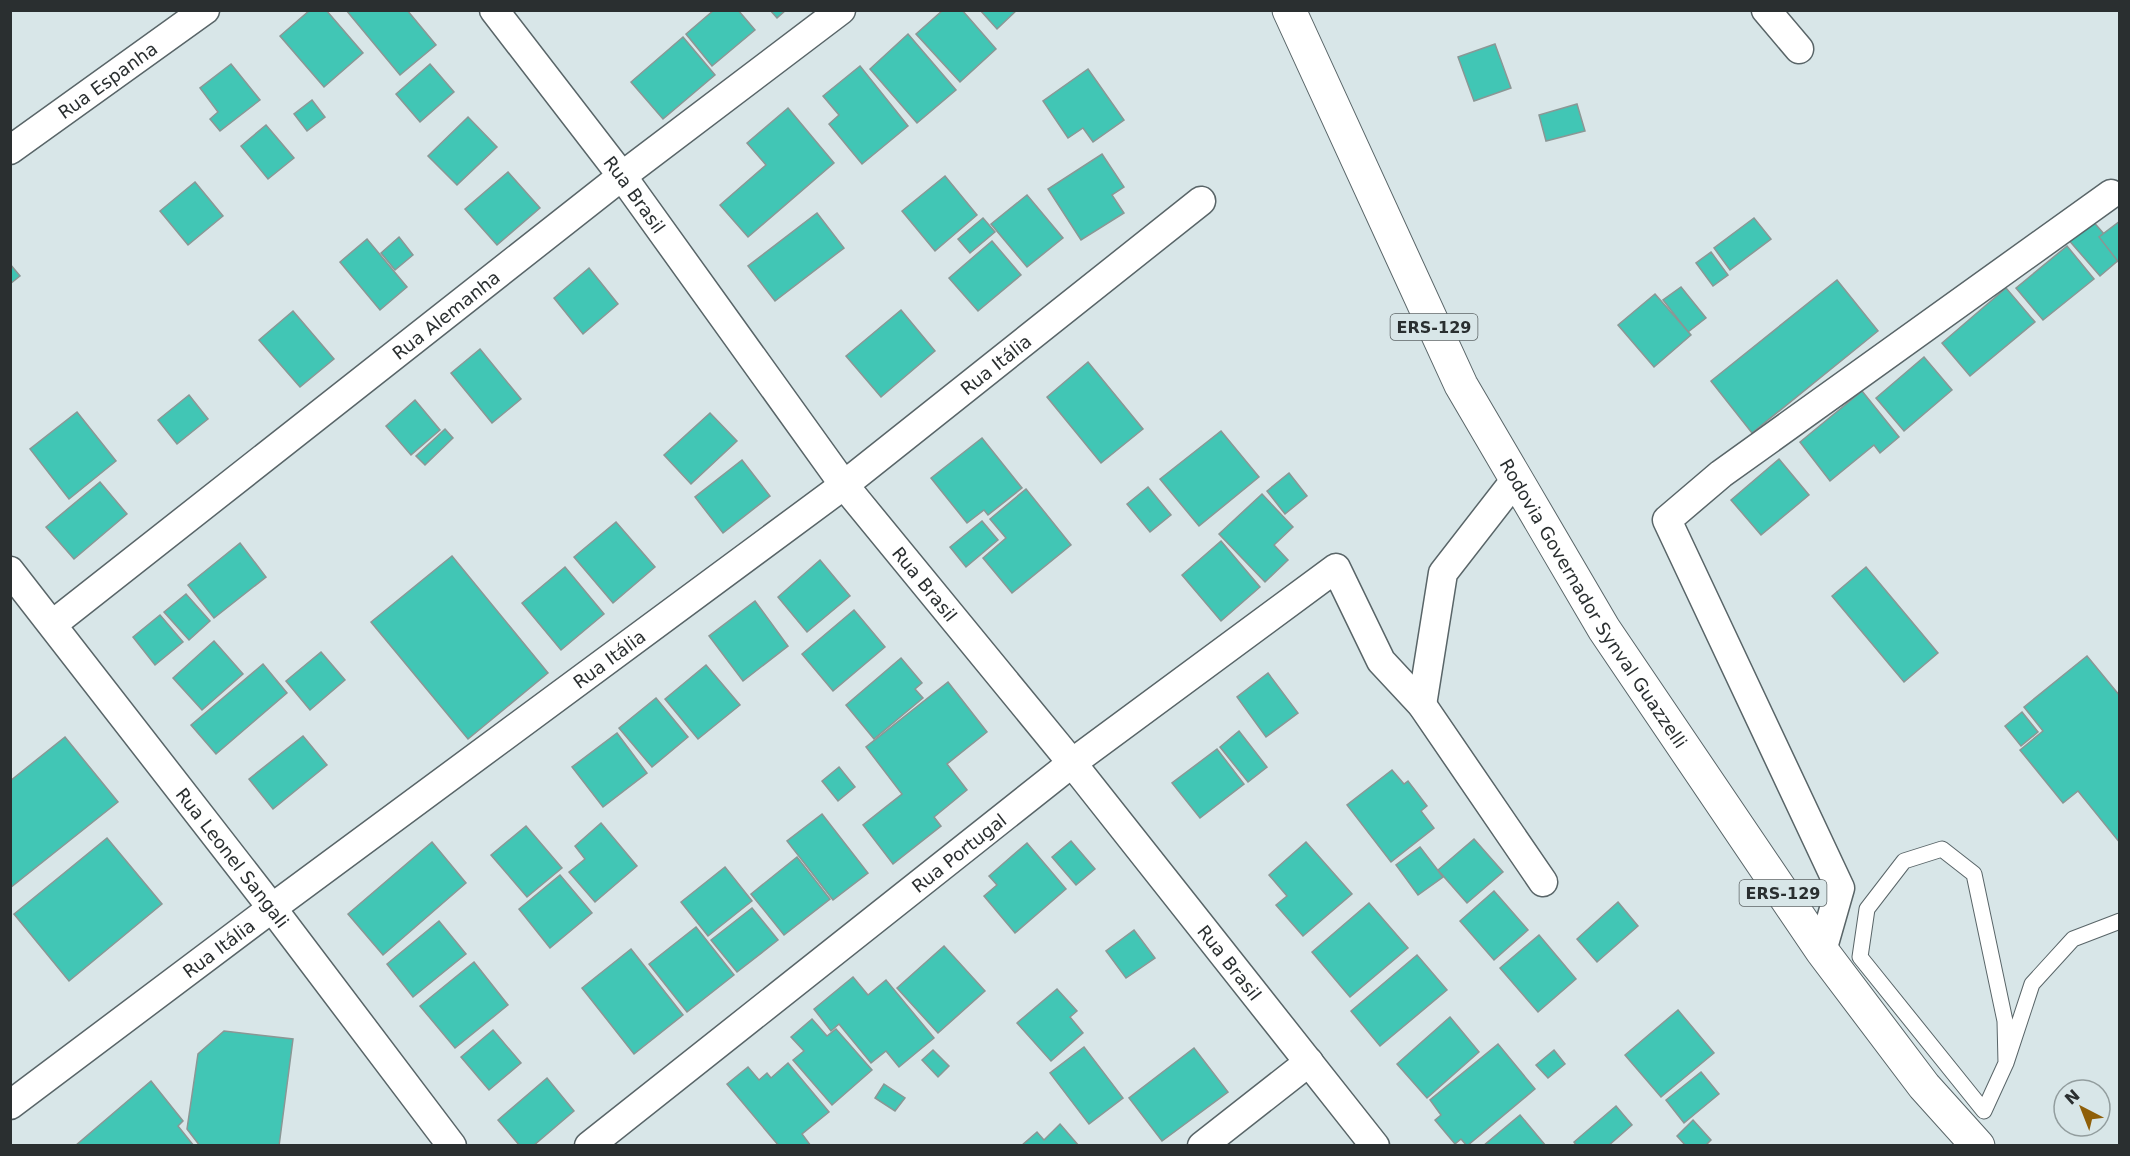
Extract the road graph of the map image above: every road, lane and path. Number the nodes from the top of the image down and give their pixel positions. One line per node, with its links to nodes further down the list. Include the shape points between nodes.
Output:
1 (205, 10): 7 (street, Rua Espanha)
2 (494, 10): 8 (street, Rua Brasil)
3 (841, 10): 8 (street, Rua Alemanha)
4 (1289, 10): 11 (main road, Rodovia Governador Synval Guazzelli / ERS-129, via 1461,385)
5 (1766, 10): 6 (street)
6 (1799, 49)
7 (10, 150)
8 (622, 176): 12 (street, Rua Brasil); 14 (street, Rua Alemanha)
9 (2111, 194): 20 (street, via 1721,474 1667,520 1840,888)
10 (1201, 201): 12 (street, Rua Itália)
11 (1516, 479): 15 (street, via 1443,573); 20 (main road, Rodovia Governador Synval Guazzelli / ERS-129, via 1604,629)
12 (844, 485): 16 (street, Rua Brasil); 18 (street, Rua Itália)
13 (10, 570): 14 (street, Rua Leonel Sangali)
14 (53, 624): 18 (street, Rua Leonel Sangali)
15 (1422, 705): 16 (street, Rua Portugal, via 1381,661 1336,567); 17 (street)
16 (1072, 763): 21 (street, Rua Brasil); 25 (street, Rua Portugal)
17 (1543, 882)
18 (272, 908): 23 (street, Rua Itália); 24 (street, Rua Leonel Sangali)
19 (2120, 921): 22 (lane, via 2073,939 2032,984)
20 (1822, 951): 28 (main road, Rodovia Governador Synval Guazzelli / ERS-129, via 1924,1086)
21 (1309, 1062): 26 (street); 27 (street, Rua Brasil)
22 (2006, 1063): 22 (lane, via 2005,1021 1974,874 1942,849 1904,861 1867,909 1860,957 1984,1111)
23 (10, 1105)
24 (452, 1146)
25 (589, 1146)
26 (1202, 1146)
27 (1375, 1146)
28 (1978, 1146)

